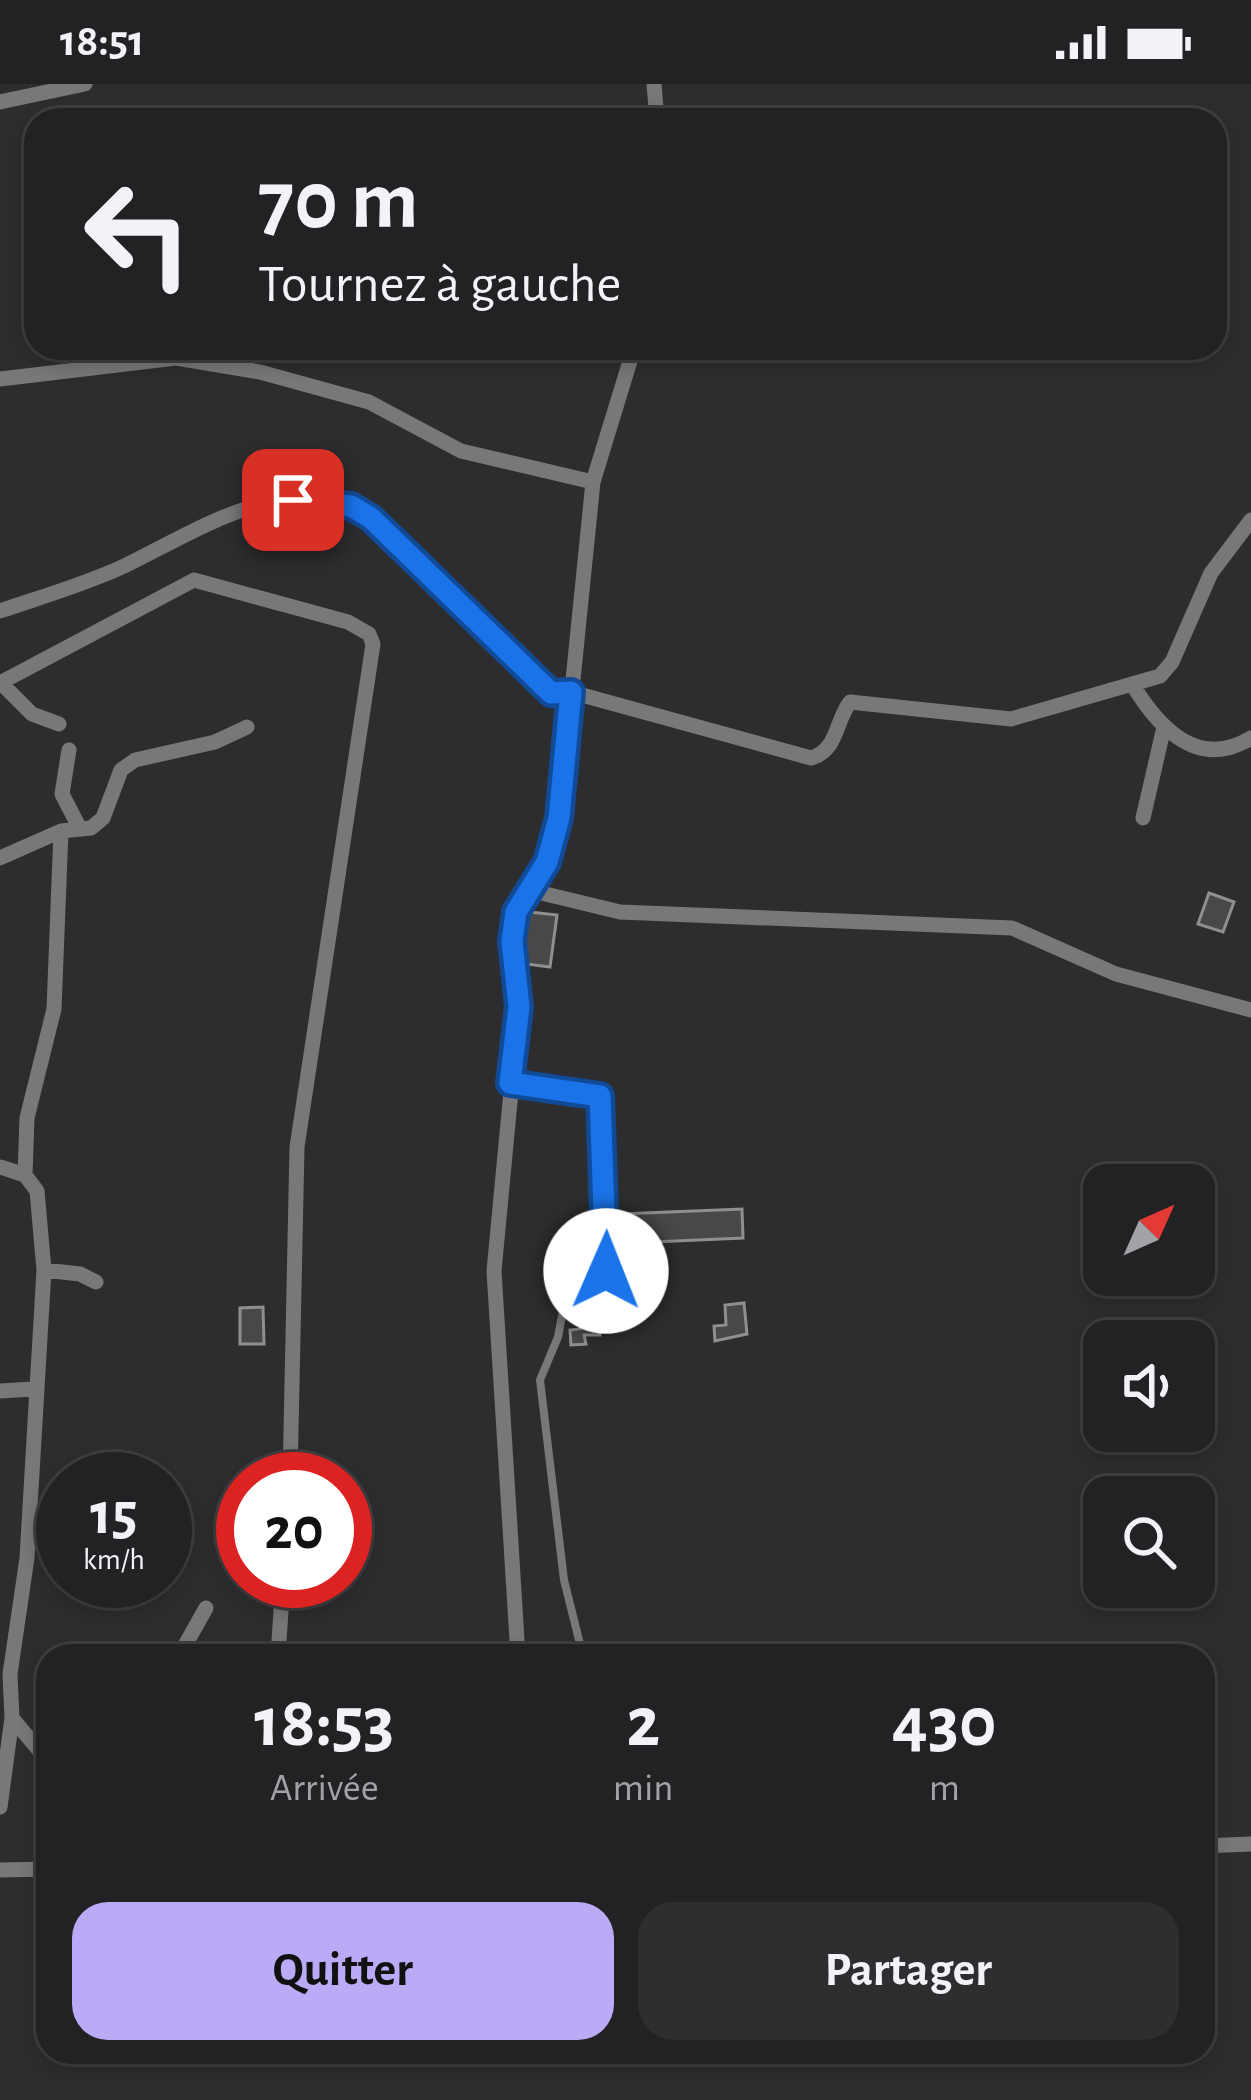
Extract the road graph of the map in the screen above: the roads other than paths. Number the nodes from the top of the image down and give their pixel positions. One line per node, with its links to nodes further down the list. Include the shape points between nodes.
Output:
1 (85, 84): 2 (street)
2 (0, 102)
3 (159, 360): 6 (street)
4 (188, 360): 7 (street, via 352,395 461,451)
5 (630, 360): 7 (street)
6 (0, 379)
7 (593, 482): 12 (street)
8 (1251, 520): 11 (street, via 1211,573 1172,662)
9 (0, 611): 12 (street, via 121,568 242,508 325,501 371,518 551,693)
10 (0, 682): 13 (street, via 32,714); 31 (street, via 194,580 348,622 373,644 296,1147)
11 (1134, 687): 12 (street, via 1011,719 858,700 845,706 824,754 811,758); 15 (street)
12 (571, 692): 22 (street, via 559,818)
13 (58, 724)
14 (247, 727): 19 (street, via 134,760 121,770 103,818)
15 (1164, 728): 16 (street, via 1200,750 1222,751); 18 (street)
16 (1251, 738)
17 (69, 750): 19 (street, via 62,794)
18 (1143, 818)
19 (80, 827): 20 (street)
20 (61, 831): 21 (street); 26 (street, via 54,1009 31,1088)
21 (0, 858)
22 (530, 890): 23 (street, via 620,911 1012,928 1115,974); 24 (street, via 512,941 519,1007)
23 (1251, 1010)
24 (510, 1083): 36 (street, via 494,1271); 37 (lane, via 595,1092 602,1101 606,1271 565,1300 540,1380 564,1580)
25 (0, 1167): 26 (street)
26 (26, 1174): 27 (street, via 37,1191)
27 (44, 1270): 28 (street); 29 (street)
28 (96, 1282)
29 (33, 1389): 30 (street); 38 (street, via 27,1558)
30 (0, 1391)
31 (290, 1452)
32 (206, 1608): 34 (street)
33 (281, 1608): 35 (street)
34 (186, 1644)
35 (279, 1644)
36 (517, 1644)
37 (580, 1644)
38 (5, 1668): 39 (street)
39 (12, 1718): 40 (street); 41 (street)
40 (36, 1747)
41 (0, 1807)
42 (1251, 1844): 43 (street)
43 (1215, 1846)
44 (36, 1869): 45 (street)
45 (0, 1870)

